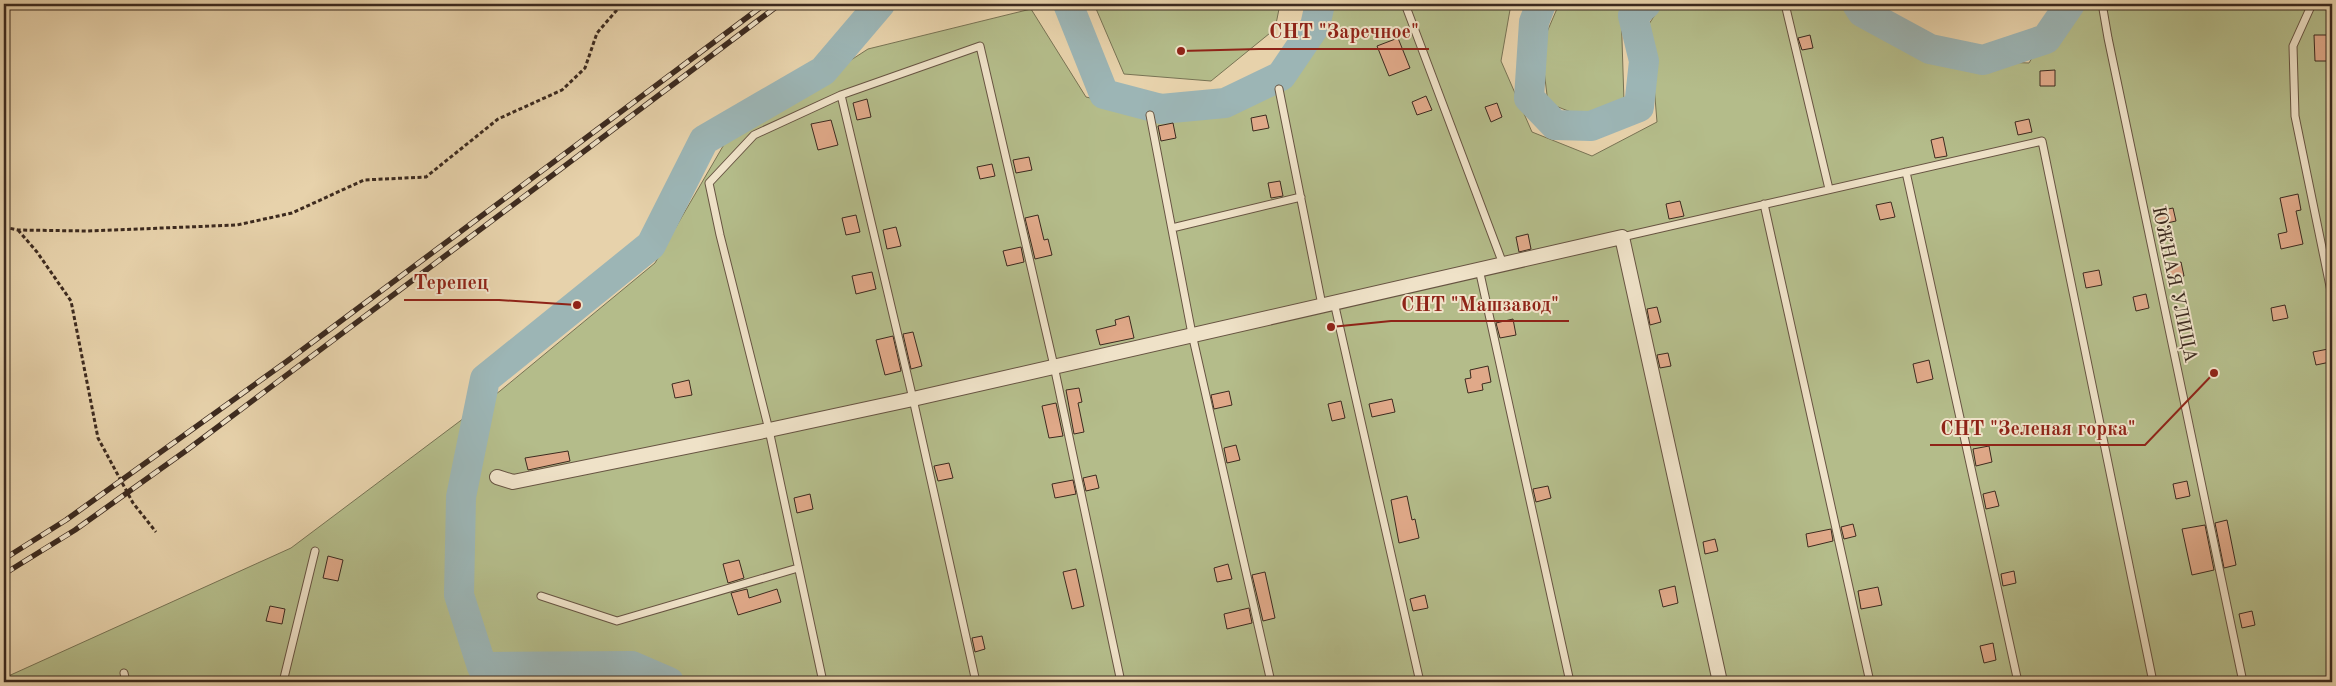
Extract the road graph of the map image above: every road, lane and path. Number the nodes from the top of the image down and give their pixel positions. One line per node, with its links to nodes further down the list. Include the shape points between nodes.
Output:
1 (622, 4): 15 (path, via 597,33 586,68 562,90 498,119 426,177 364,180 292,213 237,224 88,231)
2 (1405, 4): 17 (lane)
3 (1785, 4): 10 (lane)
4 (2312, 4): 19 (lane, via 2293,46 2295,116)
5 (2105, 6): 43 (lane, ЮЖНАЯ УЛИЦА, via 2112,58)
6 (1279, 89): 11 (lane)
7 (841, 95): 22 (lane, via 980,46); 23 (lane); 24 (lane, via 754,135 709,183)
8 (1150, 115): 14 (lane)
9 (1906, 172): 10 (lane); 41 (lane); 42 (lane, via 2042,141)
10 (1829, 189): 12 (lane)
11 (1301, 197): 14 (lane); 20 (lane)
12 (1764, 204): 16 (lane); 40 (lane)
13 (4, 228): 15 (path)
14 (1172, 228): 21 (lane)
15 (18, 230): 26 (path, via 71,301 98,438 133,503)
16 (1622, 236): 17 (street); 39 (street)
17 (1503, 264): 18 (street)
18 (1480, 269): 20 (street); 38 (lane)
19 (2332, 296)
20 (1328, 303): 21 (street); 37 (lane)
21 (1192, 334): 22 (street); 36 (lane)
22 (1054, 366): 23 (street); 35 (lane)
23 (913, 399): 24 (street); 34 (lane)
24 (769, 430): 25 (street, via 513,482); 28 (lane)
25 (498, 477)
26 (156, 532)
27 (315, 551): 32 (lane)
28 (798, 568): 29 (lane, via 617,621); 33 (lane)
29 (541, 596)
30 (124, 673): 31 (lane)
31 (126, 682)
32 (283, 682)
33 (823, 682)
34 (976, 682)
35 (1121, 682)
36 (1271, 682)
37 (1420, 682)
38 (1570, 682)
39 (1720, 682)
40 (1870, 682)
41 (2018, 682)
42 (2152, 682)
43 (2243, 682)

